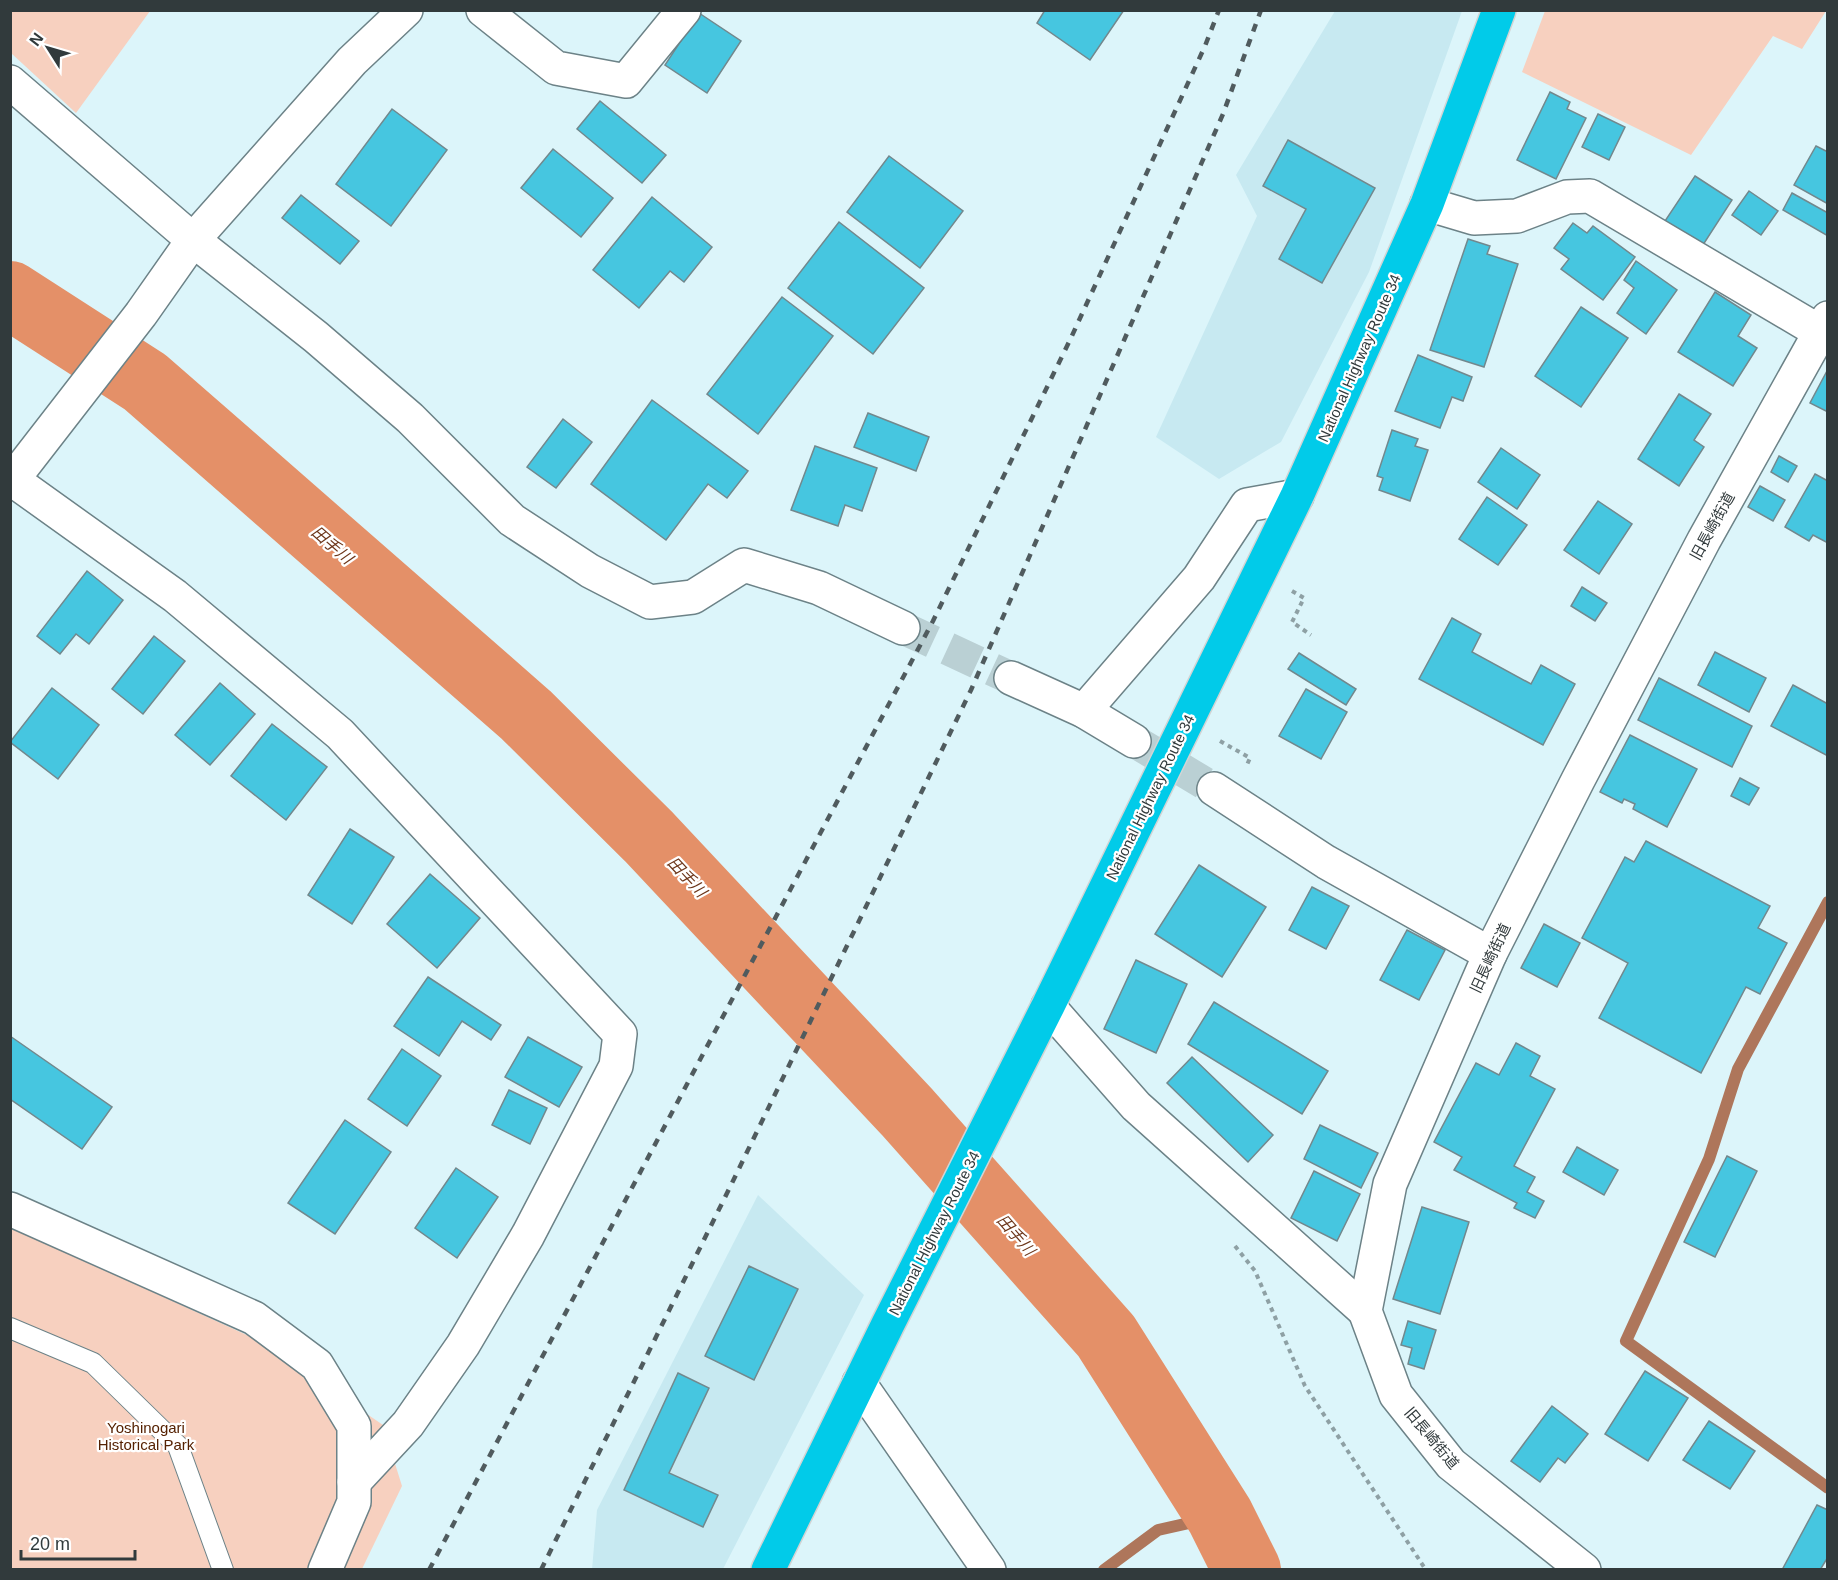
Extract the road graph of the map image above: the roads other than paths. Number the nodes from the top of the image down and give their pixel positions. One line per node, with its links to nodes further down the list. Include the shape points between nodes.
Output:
1 (406, 10): 7 (street, via 352,61)
2 (483, 10): 3 (street, via 556,68 626,81)
3 (684, 10)
4 (1499, 10): 6 (highway, National Highway Route 34)
5 (10, 82): 7 (street)
6 (1427, 204): 8 (street, via 1474,218 1517,216 1567,196 1590,196); 10 (highway, National Highway Route 34)
7 (193, 240): 9 (street, via 141,314); 11 (street, via 402,411 512,520 590,571 650,602 693,597 744,565 819,588)
8 (1824, 325): 16 (street, 旧長崎街道, via 1704,540)
9 (11, 480): 22 (street, via 175,596 340,734 620,1034 616,1066 517,1255 463,1345 408,1424)
10 (1297, 496): 13 (street, via 1247,505 1199,578); 17 (highway, National Highway Route 34)
11 (903, 628)
12 (1011, 678): 13 (street)
13 (1084, 711): 14 (street)
14 (1134, 741)
15 (1214, 789): 16 (street, via 1326,862)
16 (1490, 954): 19 (street, 旧長崎街道, via 1390,1184)
17 (1048, 1006): 19 (street, via 1136,1106); 21 (highway, National Highway Route 34)
18 (10, 1209): 22 (street, via 254,1318 317,1365 354,1426)
19 (1365, 1311): 27 (street, 旧長崎街道, via 1396,1395 1451,1464)
20 (10, 1328): 23 (lane, via 93,1363 178,1446)
21 (859, 1383): 25 (highway, National Highway Route 34); 26 (street)
22 (354, 1482): 24 (street, via 354,1502)
23 (223, 1569)
24 (325, 1569)
25 (768, 1569)
26 (989, 1569)
27 (1584, 1569)

